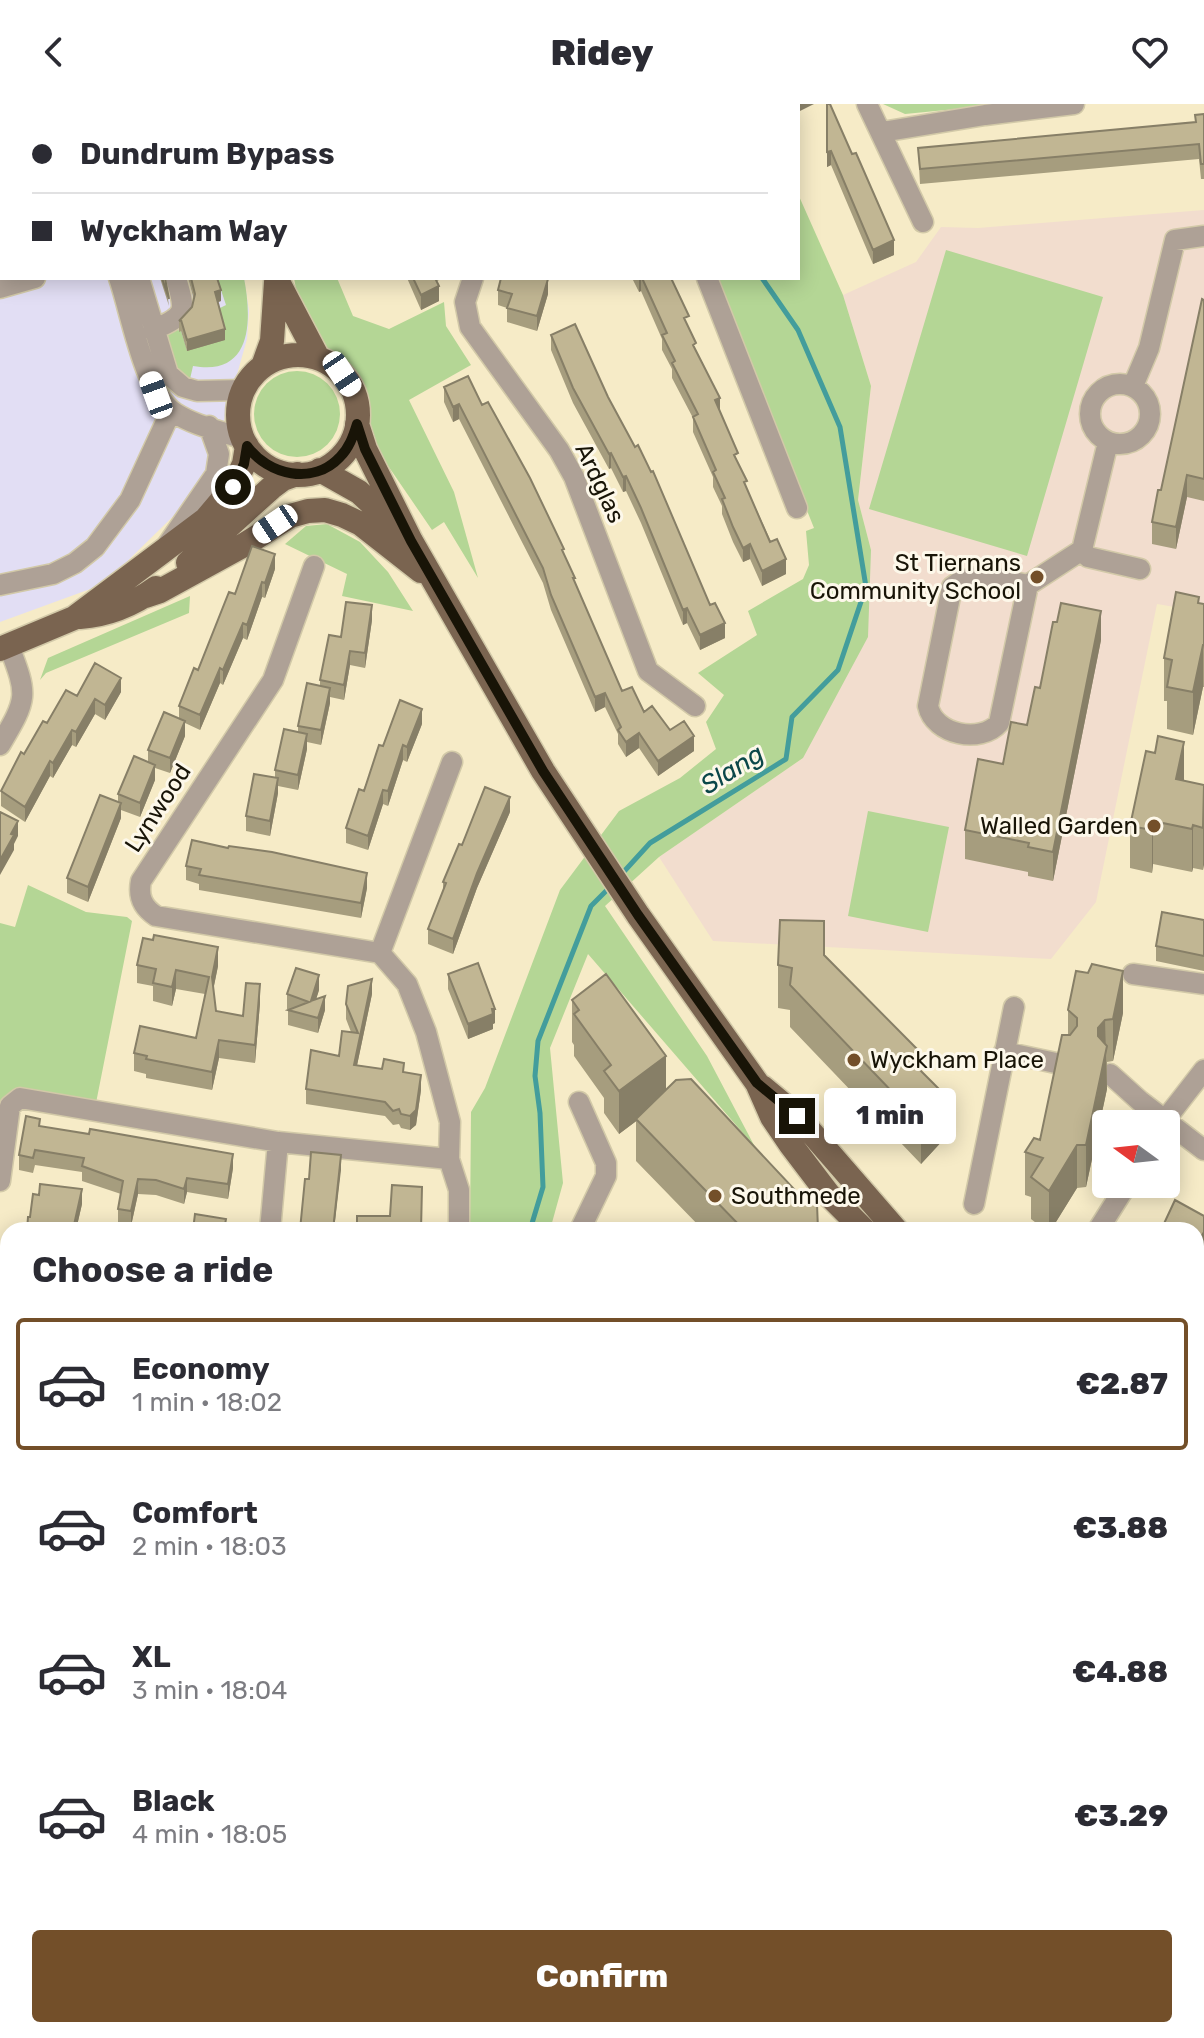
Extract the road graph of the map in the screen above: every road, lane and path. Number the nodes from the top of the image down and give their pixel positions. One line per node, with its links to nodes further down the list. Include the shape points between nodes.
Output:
1 (867, 104): 4 (street)
2 (1074, 104): 3 (street)
3 (1052, 105): 4 (street)
4 (882, 132): 5 (street)
5 (923, 222)
6 (1204, 236): 19 (street, via 1175,240 1149,348)
7 (28, 280): 15 (street)
8 (120, 280): 21 (street, via 156,395)
9 (140, 280): 16 (street)
10 (177, 280): 16 (street, via 183,311)
11 (276, 280): 18 (main road, via 272,341)
12 (277, 280): 17 (main road)
13 (472, 280): 39 (street, Ardglas, via 465,302 470,327 574,477 648,671)
14 (708, 280): 27 (street)
15 (0, 288)
16 (153, 330): 20 (street, via 168,374 183,387 210,393)
17 (318, 358): 18 (main road, via 287,356); 22 (main road, via 342,374 352,389)
18 (263, 366): 20 (main road)
19 (1133, 386): 25 (street, via 1147,401 1145,431 1129,443); 25 (street, via 1114,384 1092,401 1090,420)
20 (243, 390): 24 (main road, via 238,415)
21 (171, 411): 23 (street); 33 (street, via 130,500 95,547 53,574)
22 (357, 424): 26 (main road, via 340,457); 28 (main road)
23 (209, 426): 24 (street); 30 (street, via 219,454 216,474)
24 (245, 442): 26 (main road, via 272,468); 30 (main road, via 240,475 221,503)
25 (1108, 442): 29 (street)
26 (308, 472): 28 (main road, via 359,492); 36 (main road, via 271,488 199,555)
27 (797, 508)
28 (411, 541): 34 (main road)
29 (1082, 550): 32 (street, via 1088,557); 35 (street)
30 (163, 551): 37 (main road)
31 (314, 566): 42 (street, Lynwood, via 273,680 139,891 156,916)
32 (1140, 569)
33 (0, 585)
34 (438, 585): 36 (main road, via 361,524 334,512 308,511); 50 (main road, via 513,724 569,813)
35 (1028, 585): 35 (street, via 977,576 952,587 928,706 944,729 979,735 999,723)
36 (145, 596): 37 (main road, via 100,616)
37 (74, 618): 38 (main road)
38 (4, 648): 40 (street, via 24,684 19,710)
39 (695, 706)
40 (0, 745)
41 (452, 762): 42 (street)
42 (380, 953): 57 (street, via 407,984 426,1032 450,1122)
43 (1133, 974): 44 (street)
44 (1204, 984)
45 (1014, 1007): 46 (street)
46 (1004, 1052): 47 (street); 60 (street)
47 (1065, 1065)
48 (1204, 1070): 53 (street)
49 (1110, 1074): 52 (street)
50 (757, 1083): 64 (main road, via 791,1145); 65 (main road, via 797,1116)
51 (579, 1102): 63 (street, via 606,1163 606,1176)
52 (1150, 1110)
53 (1172, 1110)
54 (1180, 1134): 56 (street)
55 (278, 1142): 57 (street); 58 (street, via 20,1098 10,1106); 61 (street)
56 (1204, 1150)
57 (449, 1159): 62 (street, via 459,1190)
58 (0, 1181)
59 (1118, 1198): 66 (street)
60 (974, 1204)
61 (271, 1222)
62 (459, 1222)
63 (584, 1222)
64 (856, 1222)
65 (889, 1222)
66 (1103, 1222)

